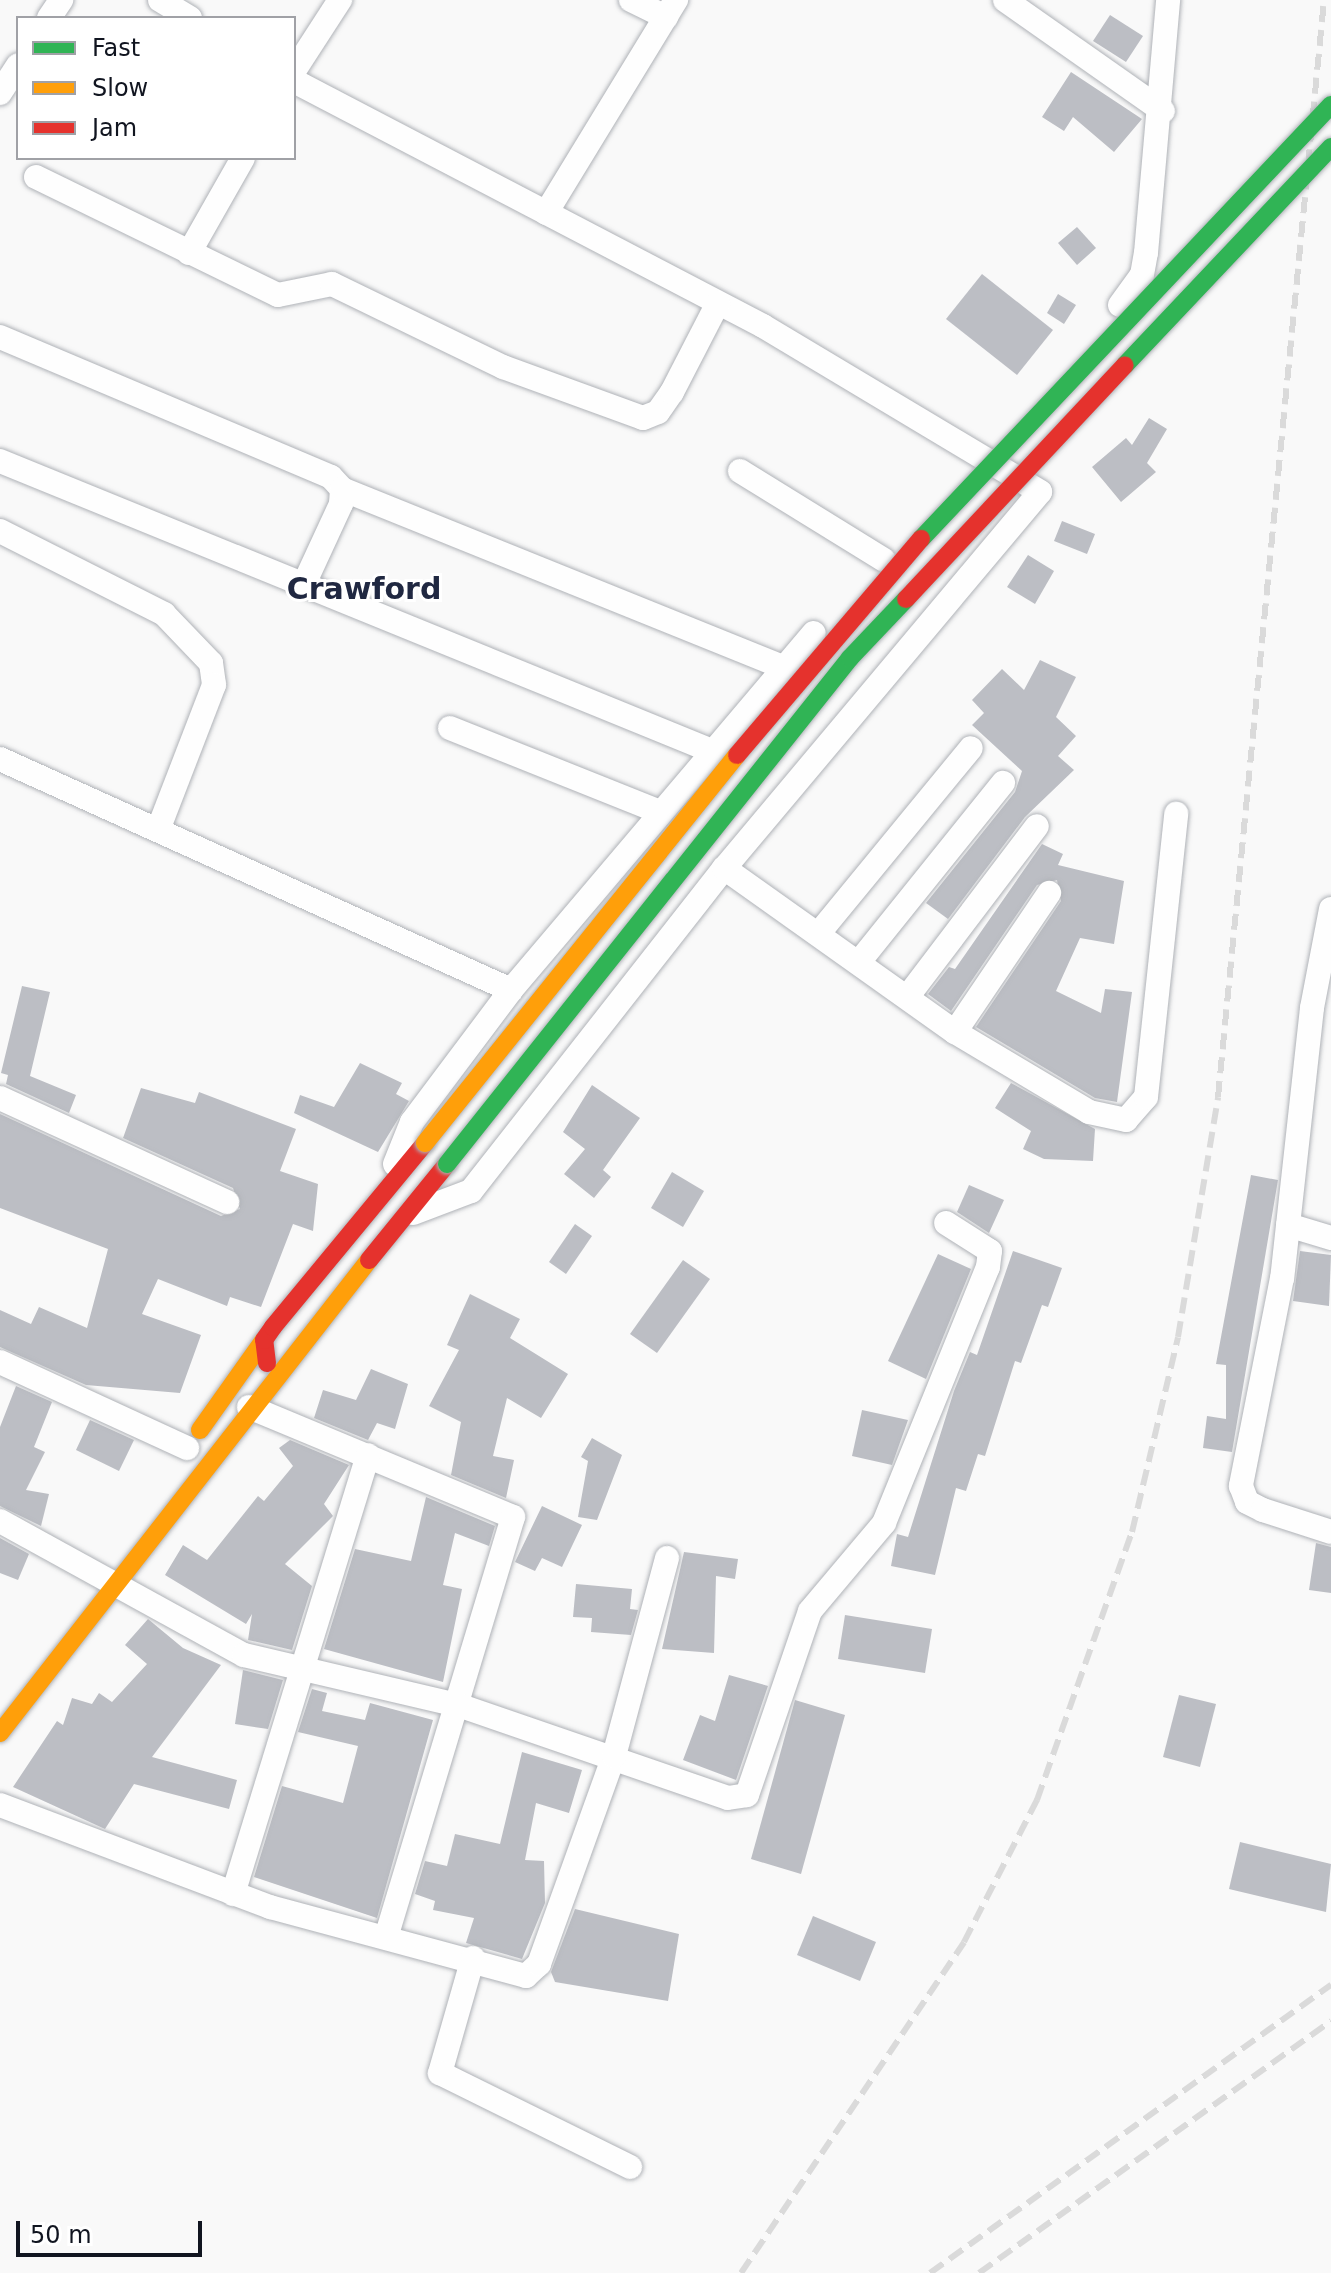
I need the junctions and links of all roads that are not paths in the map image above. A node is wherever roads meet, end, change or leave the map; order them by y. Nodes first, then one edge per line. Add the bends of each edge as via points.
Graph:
1 (160, 0) edge
2 (340, 0) edge
3 (631, 0) edge
4 (1005, 0) edge
5 (1168, 0) edge
6 (671, 9) edge
7 (187, 16) edge
8 (16, 68) edge
9 (296, 68) edge
10 (296, 82) edge
11 (0, 93) edge
12 (1331, 105) edge
13 (1163, 111) junction
14 (1331, 147) edge
15 (232, 162) edge
16 (36, 177) dead end
17 (546, 213) junction
18 (189, 253) junction
19 (718, 303) junction
20 (0, 337) edge
21 (982, 456) junction
22 (0, 461) edge
23 (740, 471) dead end
24 (342, 489) junction
25 (0, 531) edge
26 (884, 560) junction
27 (304, 584) junction
28 (782, 667) junction
29 (450, 728) dead end
30 (971, 748) dead end
31 (712, 751) junction
32 (0, 759) edge
33 (1003, 783) dead end
34 (660, 812) junction
35 (1176, 814) dead end
36 (1037, 826) dead end
37 (158, 830) junction
38 (724, 868) junction
39 (1049, 893) dead end
40 (1331, 909) edge
41 (819, 933) junction
42 (1327, 951) edge
43 (859, 962) junction
44 (511, 990) junction
45 (908, 996) junction
46 (955, 1032) junction
47 (0, 1098) edge
48 (392, 1183) junction
49 (227, 1202) dead end
50 (413, 1213) junction
51 (946, 1223) dead end
52 (1288, 1225) junction
53 (1331, 1238) edge
54 (264, 1340) junction
55 (0, 1362) edge
56 (284, 1368) junction
57 (249, 1407) junction
58 (183, 1454) joint
59 (368, 1455) junction
60 (0, 1521) edge
61 (1331, 1532) edge
62 (127, 1534) dead end
63 (667, 1558) dead end
64 (108, 1575) junction
65 (306, 1669) junction
66 (0, 1703) edge
67 (461, 1706) junction
68 (0, 1733) edge
69 (614, 1756) junction
70 (0, 1805) edge
71 (233, 1894) junction
72 (387, 1935) junction
73 (473, 1958) junction
74 (630, 2167) dead end

1 - 7 street
2 - 9 street
3 - 6 street
4 - 13 street
5 - 13 street
6 - 17 street
8 - 11 street
10 - 17 street
12 - 48 main road, bridge via 850,614
13 - 21 street via 1142,275
14 - 50 main road, bridge via 841,669
15 - 18 street
16 - 18 street
17 - 19 street
18 - 19 street via 278,295 332,284 503,367 643,418 658,412 672,392
19 - 21 street
20 - 24 street via 331,477
21 - 26 street
21 - 38 street via 1040,492
22 - 27 street
23 - 26 street
24 - 27 street
24 - 28 street
25 - 37 street via 164,614 211,663 214,685
26 - 28 street
27 - 31 street
28 - 31 street
29 - 34 street
30 - 41 street
31 - 34 street
32 - 37 street
33 - 43 street
34 - 44 street
35 - 46 street via 1140,1111 1126,1120 1089,1112
36 - 45 street
37 - 44 street
38 - 41 street
38 - 50 street via 471,1191
39 - 46 street
40 - 42 street
41 - 43 street
42 - 52 street
43 - 45 street
44 - 48 street via 412,1122
45 - 46 street
47 - 49 street
48 - 54 main road
50 - 56 main road
51 - 69 street via 990,1251 988,1267 884,1523 810,1611 747,1795 728,1798
52 - 53 street
52 - 61 street via 1241,1486 1247,1502
54 - 56 main road via 262,1358
54 - 58 main road
55 - 58 street
56 - 57 main road
57 - 59 street
57 - 64 main road
59 - 65 street
59 - 67 street via 513,1517
60 - 64 street
62 - 64 main road
63 - 69 street
64 - 65 street via 213,1643
64 - 66 main road
64 - 68 main road
65 - 67 street
65 - 71 street
67 - 69 street
67 - 72 street
69 - 73 street via 534,1972 515,1974
70 - 71 street
71 - 72 street
72 - 73 street
73 - 74 street via 440,2073

